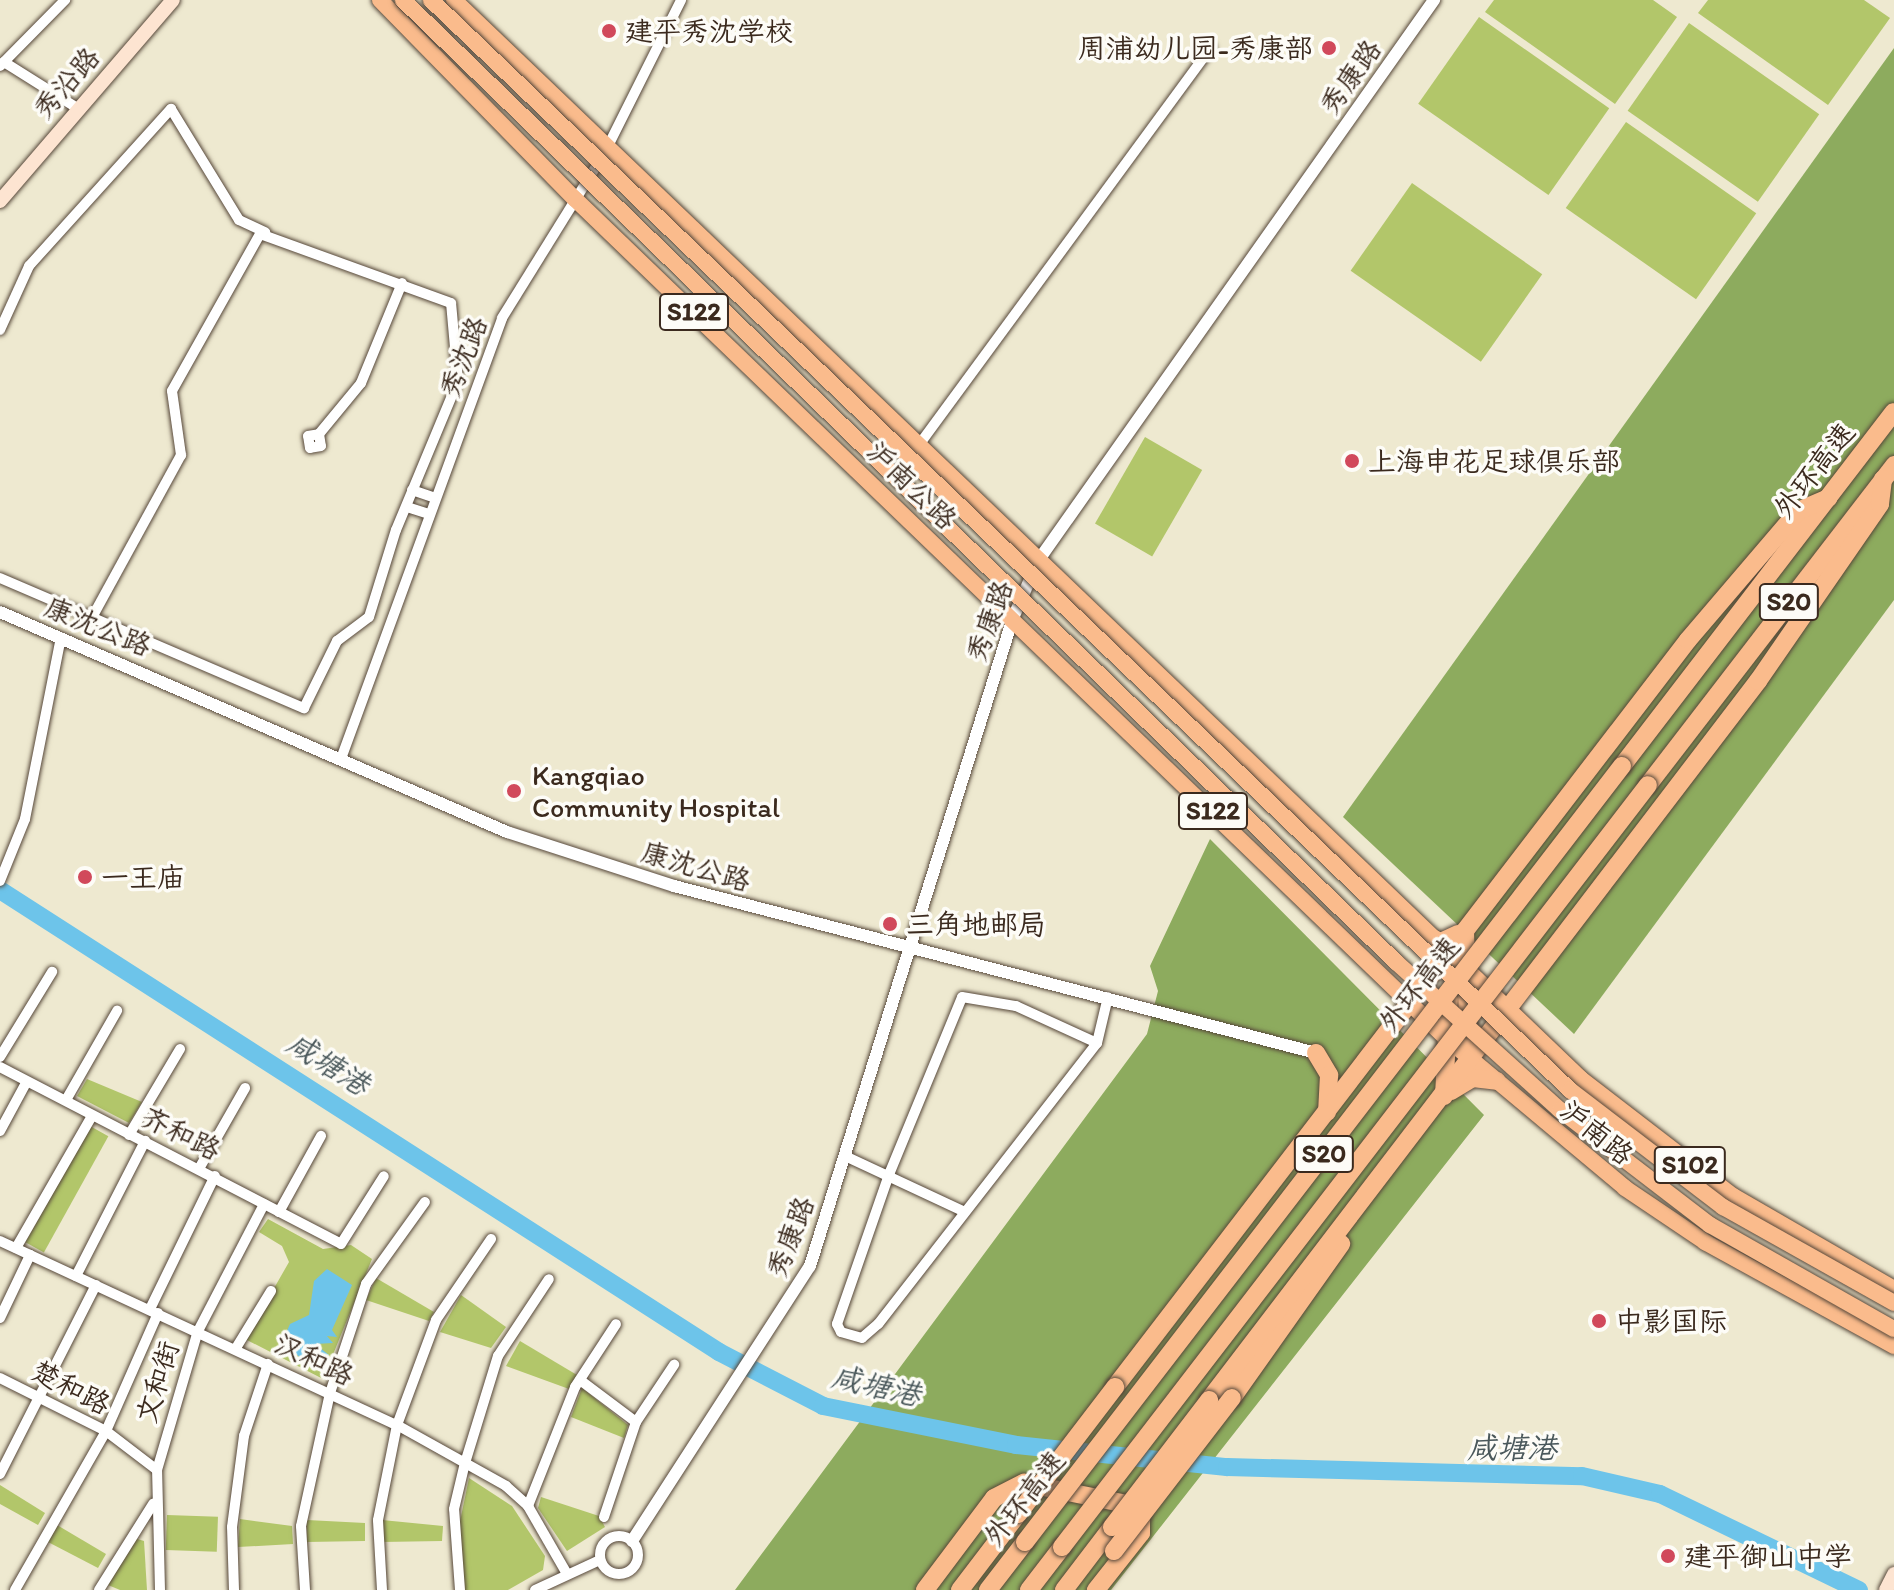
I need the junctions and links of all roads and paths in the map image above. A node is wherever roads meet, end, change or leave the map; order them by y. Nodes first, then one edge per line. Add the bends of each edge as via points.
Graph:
1 (65, 0) edge
2 (173, 0) edge
3 (380, 0) edge
4 (403, 0) edge
5 (431, 0) edge
6 (454, 0) edge
7 (681, 0) edge
8 (1434, 0) edge
9 (1211, 48) dead end
10 (2, 64) edge
11 (77, 108) junction
12 (605, 152) junction
13 (575, 199) junction
14 (0, 201) edge
15 (265, 232) junction
16 (402, 283) junction
17 (0, 330) edge
18 (1894, 412) edge
19 (319, 434) dead end
20 (916, 449) junction
21 (1888, 472) edge
22 (412, 490) junction
23 (435, 498) junction
24 (1828, 498) junction
25 (407, 507) junction
26 (429, 514) junction
27 (1038, 561) junction
28 (0, 578) edge
29 (0, 612) edge
30 (93, 616) junction
31 (1013, 618) junction
32 (61, 638) junction
33 (342, 756) junction
34 (0, 881) edge
35 (1466, 927) junction
36 (1425, 935) junction
37 (910, 950) junction
38 (1444, 953) junction
39 (1462, 970) junction
40 (52, 972) dead end
41 (1108, 997) junction
42 (1411, 1005) junction
43 (1507, 1010) junction
44 (117, 1011) dead end
45 (1447, 1039) junction
46 (1097, 1043) junction
47 (180, 1049) dead end
48 (1316, 1053) joint
49 (0, 1057) edge
50 (1469, 1059) junction
51 (0, 1067) edge
52 (1497, 1081) junction
53 (26, 1083) junction
54 (245, 1088) dead end
55 (1443, 1099) junction
56 (66, 1100) junction
57 (1326, 1114) junction
58 (92, 1116) junction
59 (0, 1131) edge
60 (129, 1135) junction
61 (321, 1136) dead end
62 (145, 1141) junction
63 (845, 1156) junction
64 (200, 1167) junction
65 (215, 1176) junction
66 (384, 1176) dead end
67 (889, 1176) junction
68 (425, 1202) dead end
69 (264, 1204) junction
70 (963, 1211) junction
71 (279, 1212) junction
72 (1350, 1219) junction
73 (491, 1239) dead end
74 (0, 1241) edge
75 (16, 1248) junction
76 (30, 1255) junction
77 (76, 1276) junction
78 (549, 1279) dead end
79 (96, 1285) junction
80 (1894, 1289) edge
81 (271, 1291) dead end
82 (1894, 1303) edge
83 (154, 1311) junction
84 (0, 1318) edge
85 (616, 1324) dead end
86 (1894, 1329) edge
87 (198, 1331) junction
88 (1894, 1346) edge
89 (236, 1348) junction
90 (268, 1364) junction
91 (674, 1365) dead end
92 (0, 1378) edge
93 (580, 1380) junction
94 (330, 1393) junction
95 (44, 1400) junction
96 (636, 1422) junction
97 (397, 1425) junction
98 (106, 1431) junction
99 (465, 1463) junction
100 (157, 1470) junction
101 (0, 1474) edge
102 (153, 1504) junction
103 (528, 1506) junction
104 (604, 1517) dead end
105 (632, 1541) junction
106 (600, 1560) junction
107 (983, 1560) junction
108 (566, 1572) junction
109 (1894, 1574) edge
110 (15, 1590) edge
111 (99, 1590) edge
112 (160, 1590) edge
113 (234, 1590) edge
114 (305, 1590) edge
115 (382, 1590) edge
116 (460, 1590) edge
117 (535, 1590) edge
118 (925, 1590) edge
119 (947, 1590) edge
120 (960, 1590) edge
121 (988, 1590) edge
122 (1029, 1590) edge
123 (1064, 1590) edge
124 (1085, 1590) edge
125 (1096, 1590) edge
126 (1886, 1590) edge

1 - 10 street
2 - 11 main road, 秀沿路
3 - 13 main road, 沪南公路 / S122
4 - 86 main road, bridge via 1396,962 1560,1110 1710,1225
5 - 82 main road, bridge via 1570,1090 1723,1207
6 - 12 main road, 沪南公路 / S122
7 - 12 street, 秀沈路
8 - 27 street, 秀康路
9 - 20 street
10 - 11 street
11 - 14 main road, 秀沿路
12 - 13 street, 秀沈路
12 - 20 main road, 沪南公路 / S122
13 - 23 street, 秀沈路 via 502,318
13 - 31 main road, 沪南公路 / S122
15 - 16 street
15 - 17 street via 239,220 171,109 29,266
15 - 30 street via 172,391 181,455
16 - 19 street via 361,383
16 - 22 street via 451,303 460,368
18 - 24 highway, 外环高速 / S20
20 - 27 main road, 沪南公路 / S122
21 - 43 highway via 1880,504 1790,637
21 - 122 highway, S20, bridge
22 - 23 street
22 - 25 street
23 - 26 street, 秀沈路
24 - 35 highway via 1798,511 1733,586
24 - 121 highway, 外环高速 / S20, bridge
25 - 26 street
25 - 30 street via 369,617 337,641 304,708
26 - 33 street, 秀沈路
27 - 31 street, 秀康路
27 - 36 main road, 沪南公路 / S122
28 - 30 street
29 - 32 street, 康沈公路
31 - 37 street, 秀康路
31 - 42 main road, 沪南公路 / S122
32 - 33 street, 康沈公路
32 - 34 street via 11,861
33 - 37 street, 康沈公路 via 507,832
35 - 36 highway via 1448,941
35 - 38 highway
35 - 39 highway
36 - 38 main road, 沪南公路 / S122
37 - 41 street, 康沈公路
37 - 63 street, 秀康路
38 - 39 main road, 沪南路 / S102
38 - 42 highway
38 - 45 highway
39 - 43 main road, 沪南路 / S102
39 - 50 highway
40 - 49 street
41 - 46 street
41 - 48 street, 康沈公路
42 - 45 main road, 沪南路 / S102
42 - 57 highway
43 - 50 highway
43 - 80 main road, 沪南路 / S102 via 1660,1144
44 - 56 street
45 - 50 main road, 沪南路 / S102
45 - 55 highway
46 - 67 street via 1016,1006 962,997
46 - 70 street
47 - 60 street
48 - 57 highway via 1329,1075
50 - 52 main road, 沪南路 / S102
50 - 55 highway
51 - 53 street, 齐和路
52 - 55 highway via 1473,1078
52 - 88 main road, 沪南路 / S102 via 1682,1227
53 - 56 street, 齐和路
53 - 59 street
54 - 64 street
55 - 72 highway
56 - 58 street, 齐和路
57 - 107 highway, bridge
58 - 60 street, 齐和路
58 - 75 street
60 - 62 street, 齐和路
61 - 71 street
62 - 64 street, 齐和路
62 - 77 street
63 - 67 street
63 - 105 street, 秀康路 via 810,1266
64 - 65 street, 齐和路
65 - 69 street, 齐和路
65 - 83 street
66 - 71 street, 齐和路 via 341,1244
67 - 70 street
67 - 70 street via 837,1324 850,1339 878,1324
68 - 94 street via 366,1284
69 - 71 street, 齐和路
69 - 87 street, 文和街
72 - 123 highway, bridge
72 - 124 highway, bridge via 1322,1278
73 - 97 street via 436,1320
74 - 75 street, 汉和路
75 - 76 street, 汉和路
76 - 77 street, 汉和路
76 - 84 street
77 - 79 street, 汉和路
78 - 99 street via 498,1356
79 - 83 street, 汉和路
79 - 95 street
81 - 89 street
83 - 87 street, 汉和路
83 - 98 street
85 - 93 street
87 - 89 street, 汉和路
87 - 100 street, 文和街
89 - 90 street, 汉和路
90 - 94 street, 汉和路
90 - 113 street via 244,1436 232,1527
91 - 96 street
92 - 95 street, 楚和路
93 - 96 street
93 - 103 street
94 - 97 street, 汉和路
94 - 114 street via 301,1526
95 - 98 street, 楚和路
95 - 101 street
96 - 104 street
97 - 99 street, 汉和路
97 - 115 street via 378,1520
98 - 100 street, 楚和路
98 - 110 street
99 - 103 street, 汉和路
99 - 116 street via 454,1509
100 - 102 street, 文和街
102 - 111 street
102 - 112 street, 文和街
103 - 108 street, 汉和路
105 - 106 street via 610,1538
105 - 106 street via 637,1559 627,1572 611,1572
106 - 108 street
107 - 119 highway
107 - 120 highway
108 - 117 street
109 - 126 main road
118 - 125 highway via 994,1498 1024,1483 1141,1507 1141,1533

